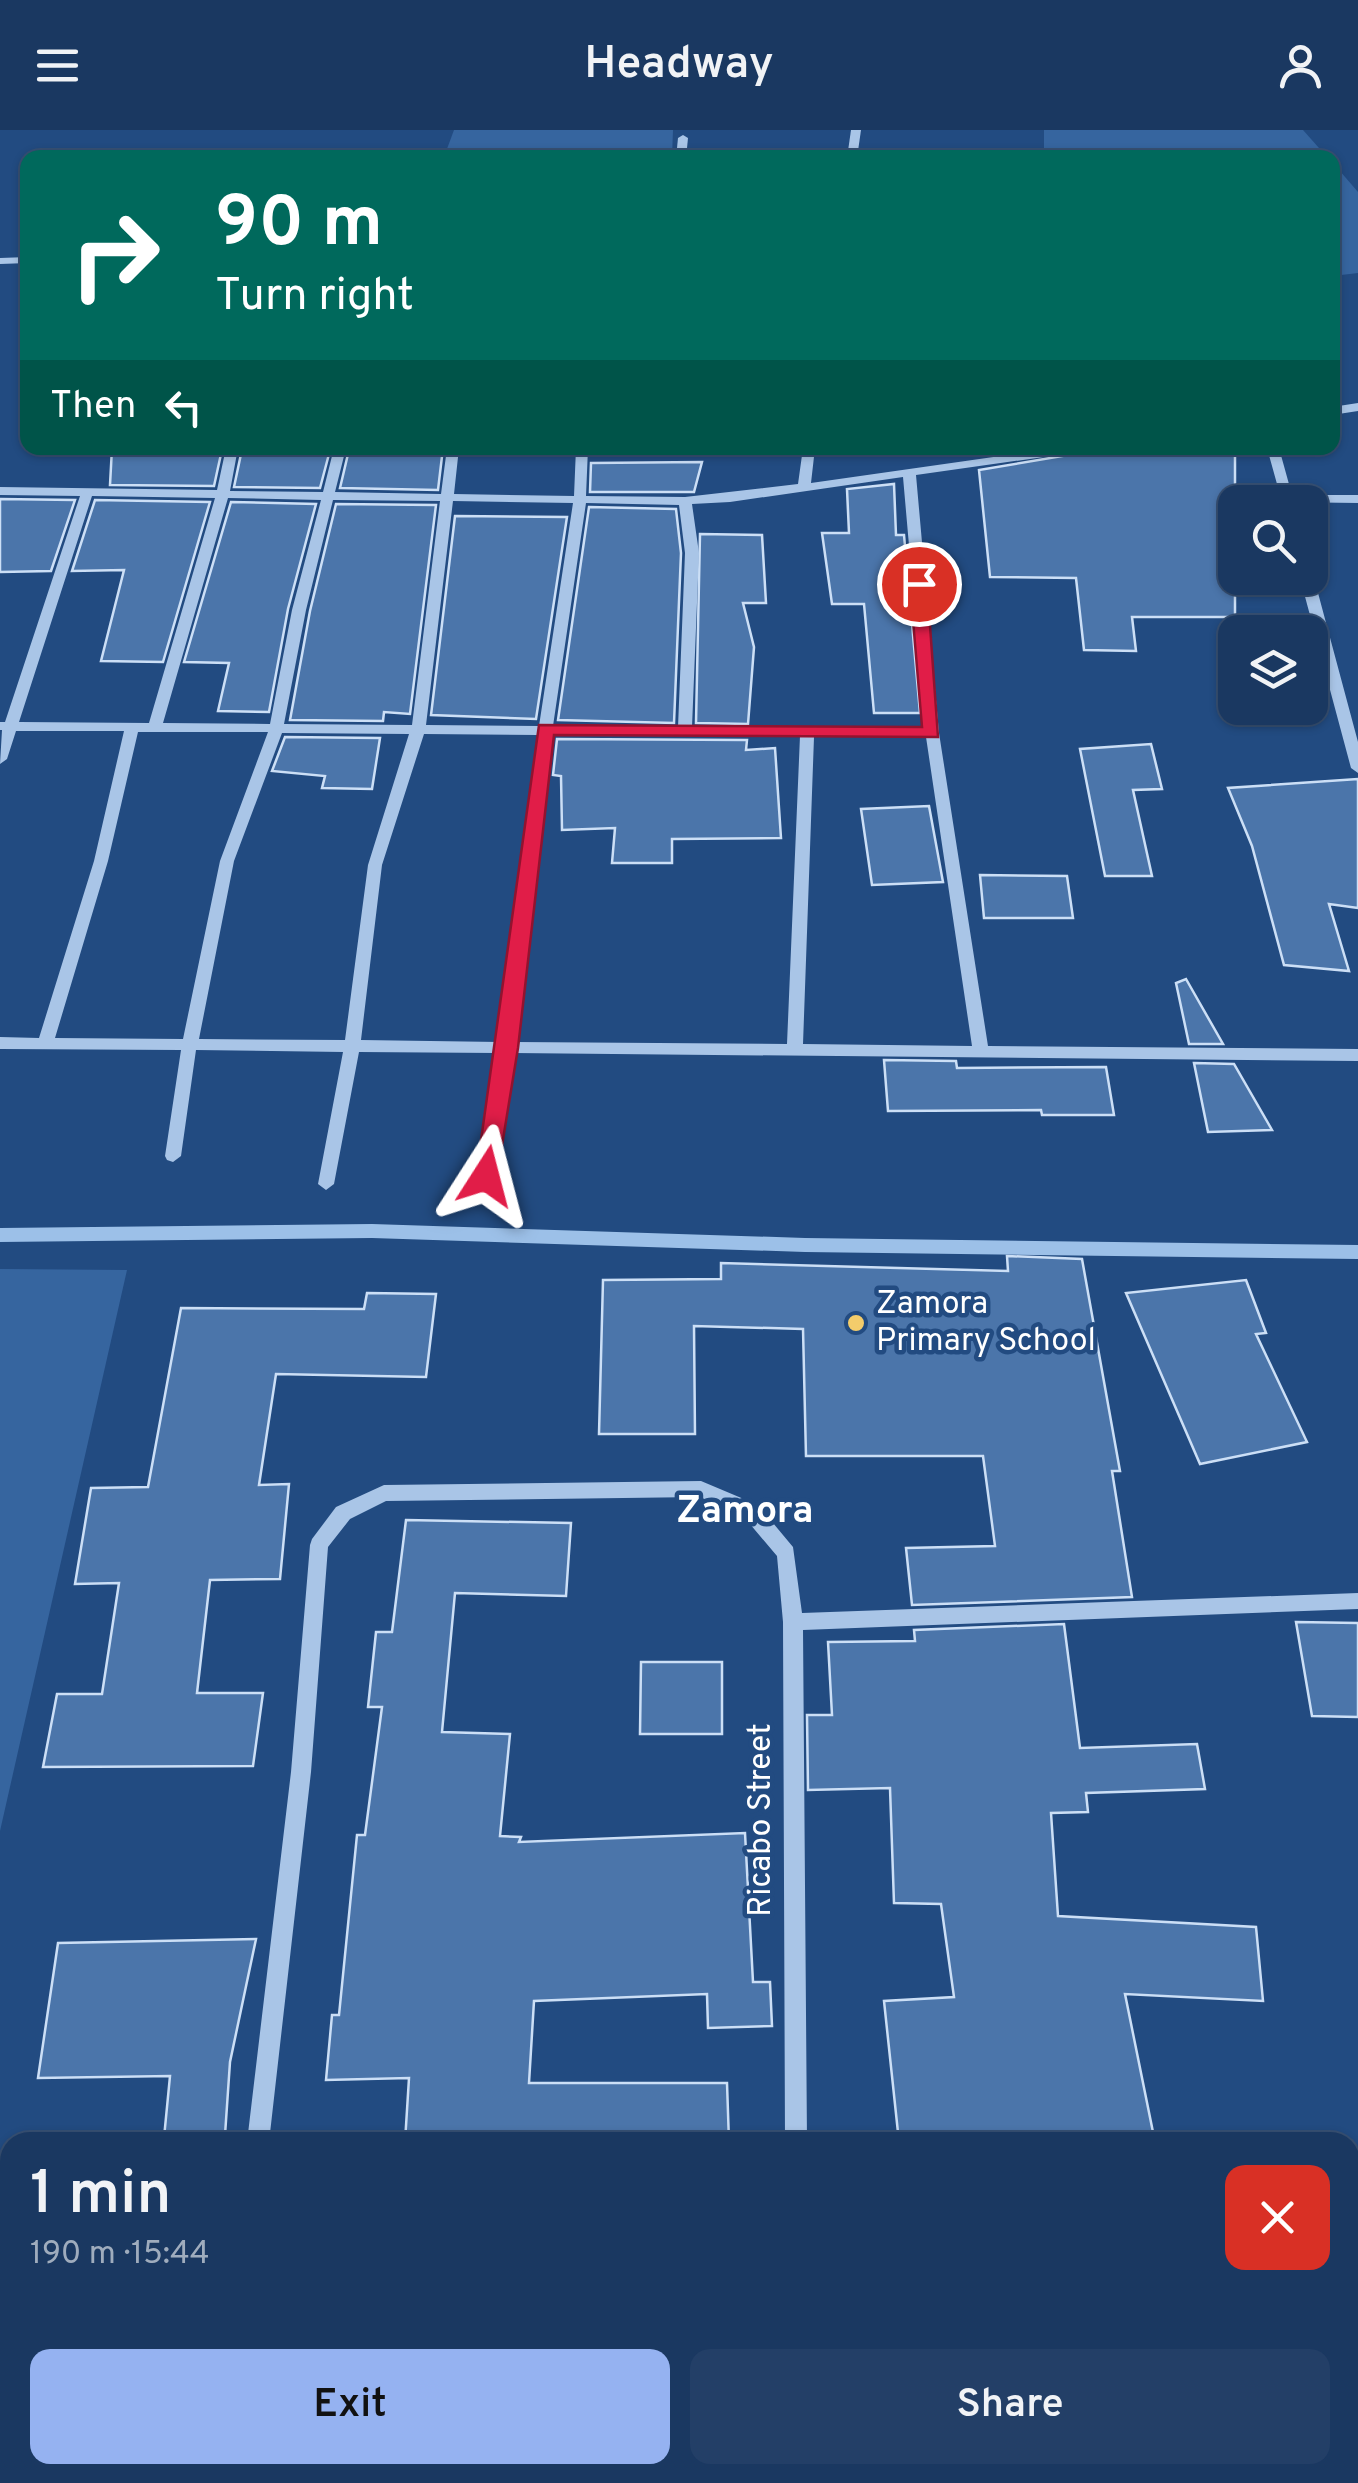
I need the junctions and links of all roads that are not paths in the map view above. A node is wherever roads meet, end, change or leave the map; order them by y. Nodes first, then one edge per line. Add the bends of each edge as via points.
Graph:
1 (683, 138) dead end
2 (682, 150) edge
3 (231, 455) edge
4 (339, 455) edge
5 (452, 455) edge
6 (582, 455) edge
7 (809, 455) edge
8 (1029, 455) edge
9 (1274, 455) edge
10 (909, 472) junction
11 (1282, 485) edge
12 (804, 488) junction
13 (0, 491) edge
14 (88, 493) junction
15 (223, 494) junction
16 (447, 496) junction
17 (330, 497) junction
18 (582, 497) junction
19 (1358, 499) edge
20 (1328, 500) edge
21 (686, 501) junction
22 (1312, 595) edge
23 (7, 726) edge
24 (132, 727) junction
25 (155, 727) junction
26 (276, 729) junction
27 (418, 729) junction
28 (545, 729) junction
29 (685, 731) junction
30 (807, 732) junction
31 (932, 733) junction
32 (1354, 736) edge
33 (0, 759) edge
34 (1358, 768) edge
35 (0, 1043) edge
36 (45, 1044) junction
37 (352, 1046) junction
38 (189, 1047) junction
39 (508, 1048) junction
40 (795, 1050) junction
41 (981, 1052) junction
42 (1358, 1055) edge
43 (173, 1156) dead end
44 (486, 1176) dead end
45 (326, 1184) dead end
46 (1358, 1602) edge
47 (793, 1622) junction
48 (259, 2132) edge
49 (796, 2132) edge

1 - 2 street
3 - 15 street
4 - 17 street
5 - 16 street
6 - 18 street
7 - 12 street
8 - 10 street
9 - 11 street
10 - 12 street
10 - 31 street
12 - 21 street
13 - 14 street
14 - 15 street
14 - 23 street
15 - 17 street
15 - 25 street
16 - 17 street
16 - 18 street
16 - 27 street
17 - 26 street via 298,610
18 - 21 street
18 - 28 street
19 - 20 street
21 - 29 street via 692,552
22 - 32 street
23 - 24 street
23 - 33 street
24 - 25 street
24 - 36 street via 101,861
25 - 26 street
26 - 27 street
26 - 38 street via 227,861
27 - 28 street
27 - 37 street via 375,866
28 - 29 street
28 - 39 street
29 - 30 street
30 - 31 street
30 - 40 street
31 - 41 street
32 - 34 street
35 - 36 street
36 - 38 street
37 - 38 street
37 - 39 street
37 - 45 street
38 - 43 street
39 - 40 street
39 - 44 street
40 - 41 street
41 - 42 street
46 - 47 street
47 - 48 street, Ricabo Street via 786,1552 750,1512 701,1489 384,1493 343,1512 318,1545 301,1772
47 - 49 street, Ricabo Street

